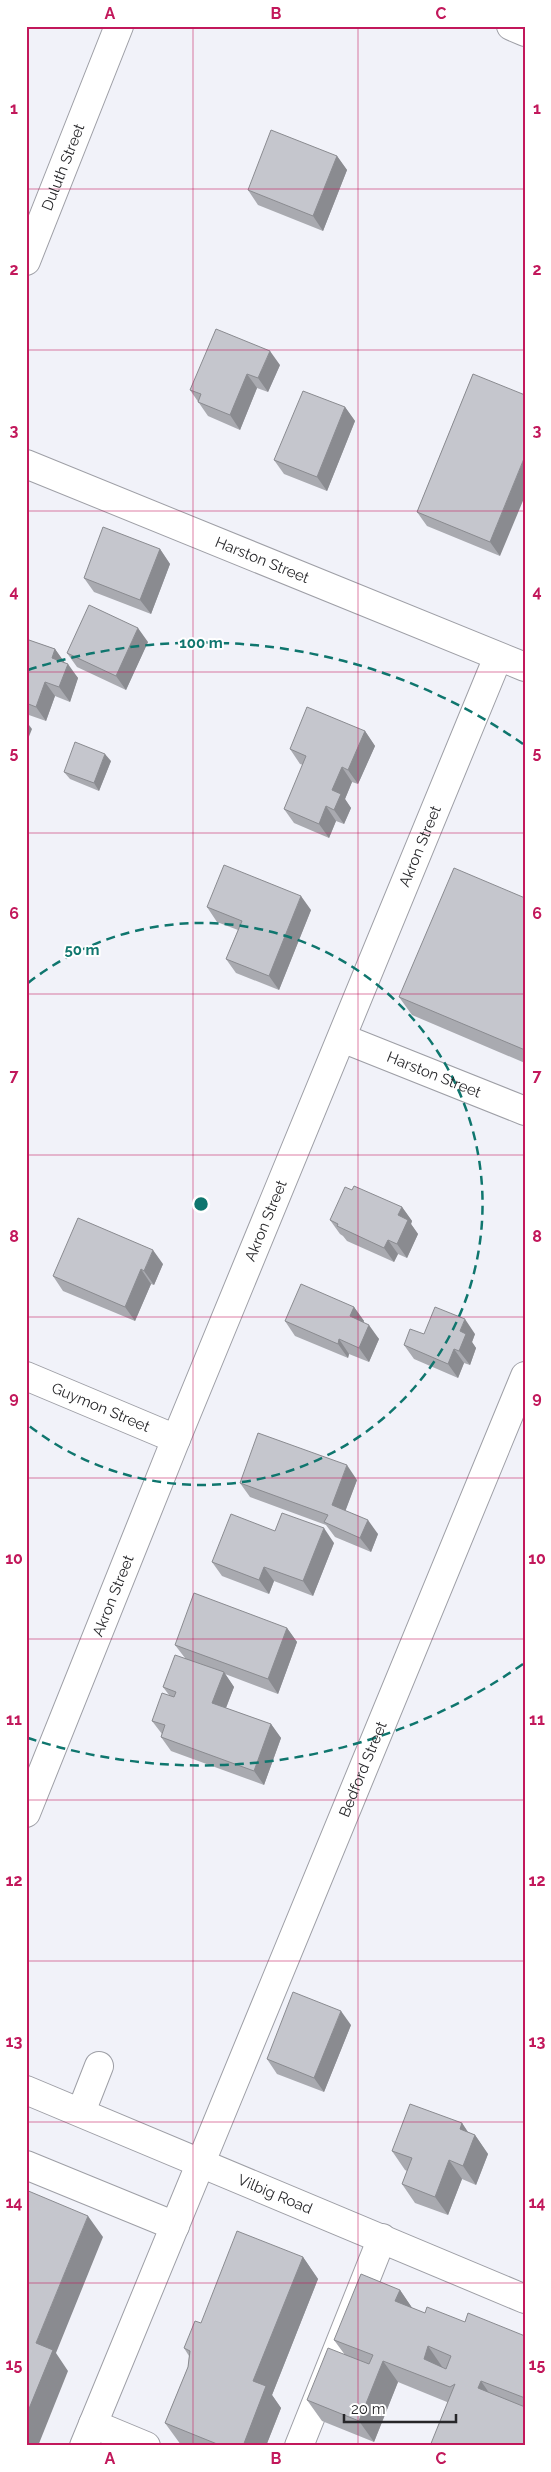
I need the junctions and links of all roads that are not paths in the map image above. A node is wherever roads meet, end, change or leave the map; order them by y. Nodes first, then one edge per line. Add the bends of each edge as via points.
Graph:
1 (120, 26) edge
2 (511, 26) edge
3 (525, 32) edge
4 (26, 261) edge
5 (26, 464) edge
6 (498, 657) junction
7 (525, 667) edge
8 (342, 1038) junction
9 (525, 1111) edge
10 (26, 1376) edge
11 (525, 1376) edge
12 (176, 1439) junction
13 (26, 1814) edge
14 (99, 2066) dead end
15 (26, 2090) edge
16 (81, 2112) junction
17 (202, 2162) junction
18 (26, 2165) edge
19 (175, 2226) junction
20 (382, 2238) junction
21 (523, 2294) edge
22 (88, 2435) edge
23 (146, 2446) edge
24 (299, 2446) edge

1 - 4 street, Duluth Street
2 - 3 street
5 - 6 street, Harston Street
6 - 7 street
6 - 8 street, Akron Street
8 - 9 street, Harston Street
8 - 12 street, Akron Street
10 - 12 street, Guymon Street
11 - 17 street, Bedford Street
12 - 13 street, Akron Street
14 - 16 street
15 - 16 street, Vilbig Road
16 - 17 street, Vilbig Road
17 - 19 street, Bedford Street
17 - 20 street, Vilbig Road
18 - 19 street
19 - 22 street, Bedford Street
20 - 21 street, Vilbig Road
20 - 24 street
22 - 23 street

